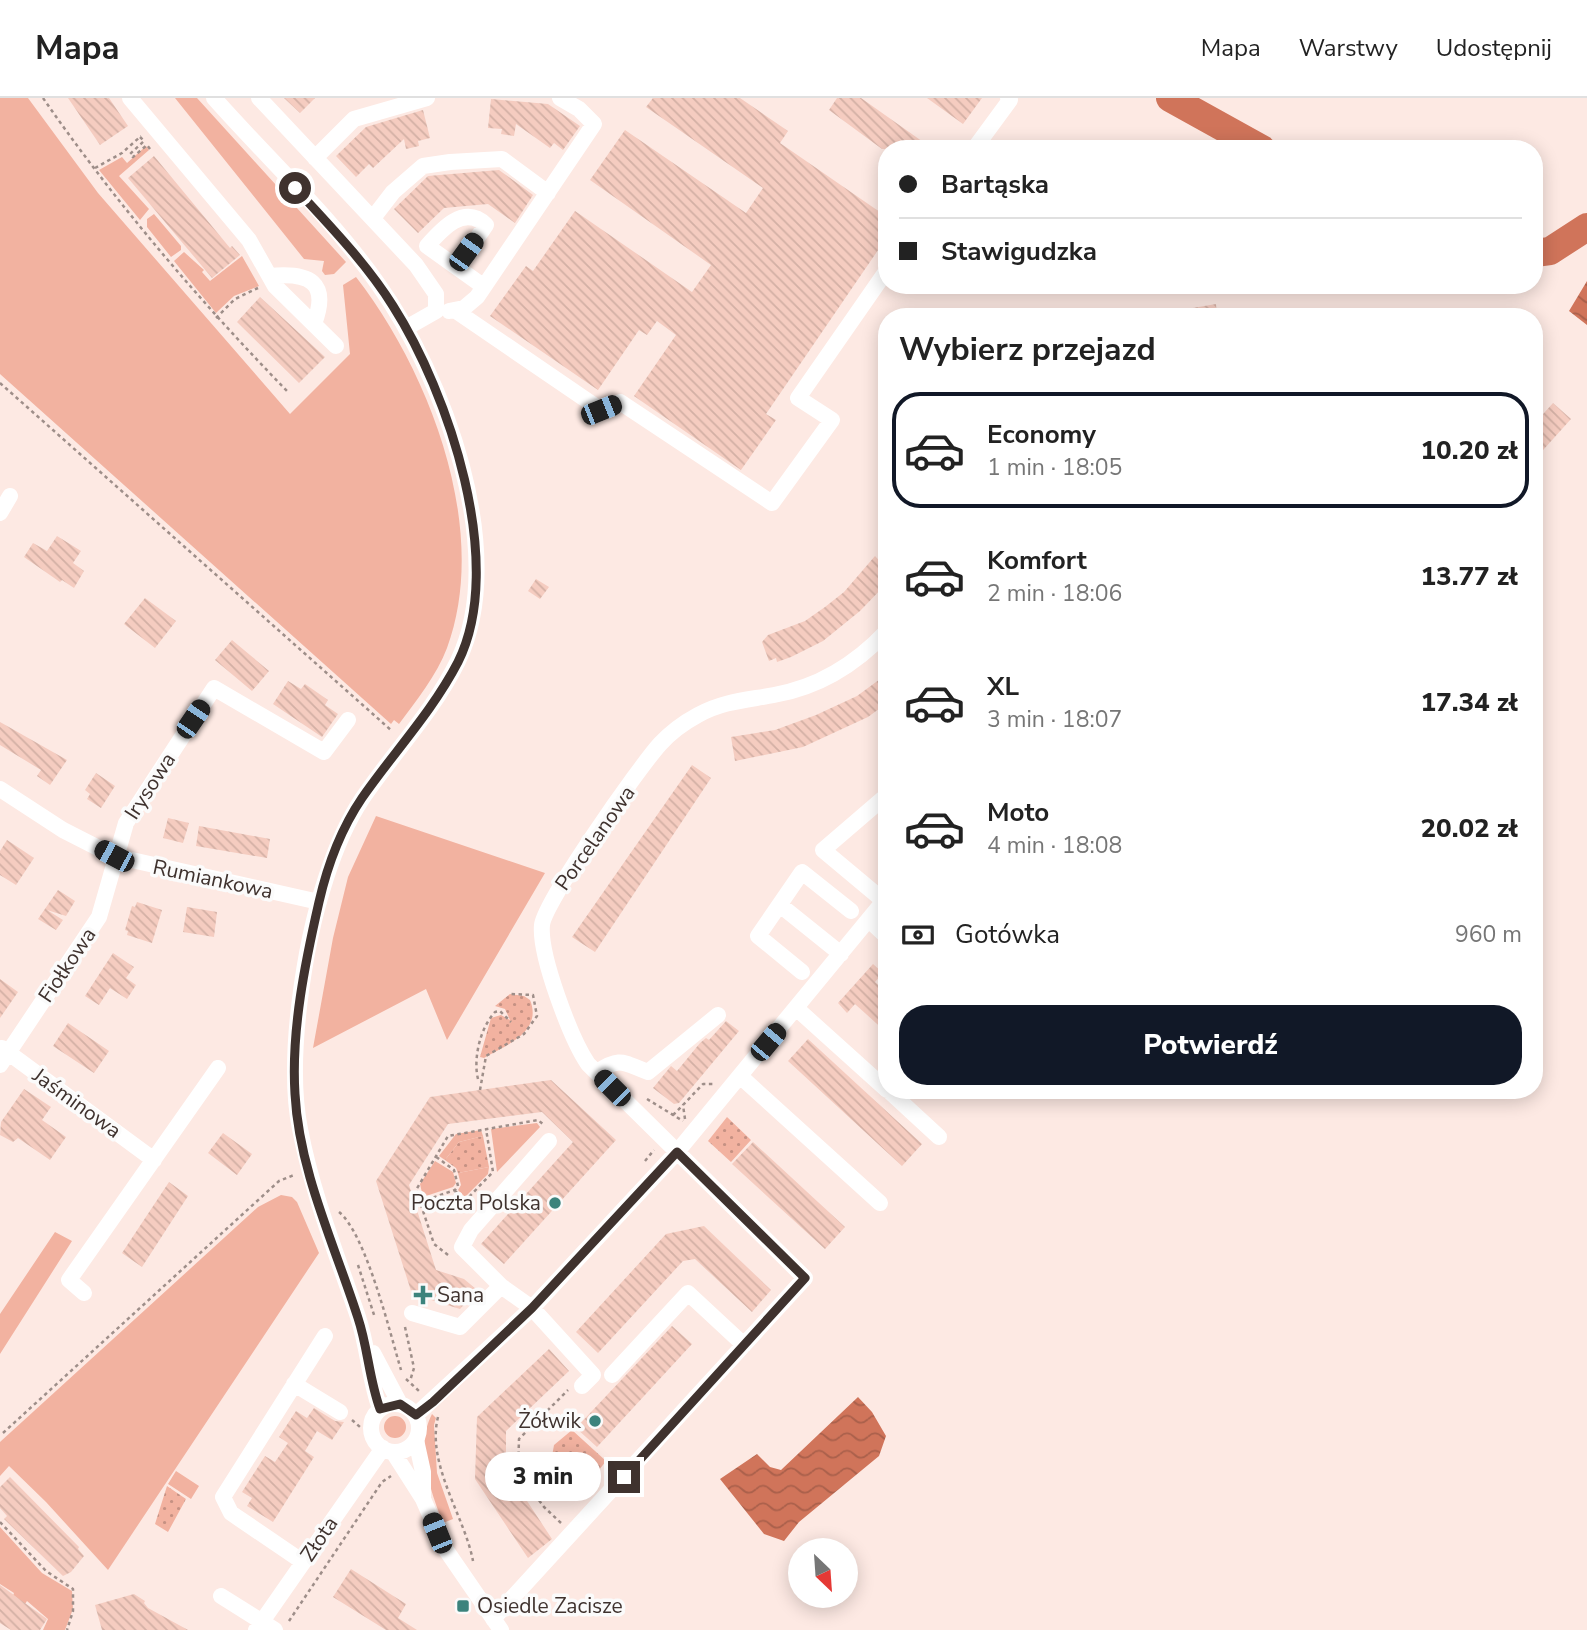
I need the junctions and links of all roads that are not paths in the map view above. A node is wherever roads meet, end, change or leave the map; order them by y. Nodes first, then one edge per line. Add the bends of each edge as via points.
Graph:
1 (130, 98) edge
2 (215, 98) edge
3 (260, 98) edge
4 (426, 98) edge
5 (560, 98) edge
6 (1008, 98) edge
7 (981, 140) edge
8 (316, 158) junction
9 (548, 193) junction
10 (373, 218) junction
11 (457, 267) dead end
12 (267, 281) junction
13 (878, 283) edge
14 (483, 286) junction
15 (436, 311) junction
16 (456, 311) junction
17 (314, 324) junction
18 (406, 328) junction
19 (337, 346) dead end
20 (10, 496) dead end
21 (0, 513) edge
22 (878, 639) edge
23 (348, 720) dead end
24 (0, 789) edge
25 (878, 803) edge
26 (114, 856) junction
27 (878, 893) edge
28 (319, 902) junction
29 (780, 905) junction
30 (878, 909) edge
31 (852, 911) dead end
32 (869, 920) junction
33 (878, 928) edge
34 (841, 954) junction
35 (802, 972) dead end
36 (796, 1008) junction
37 (718, 1015) dead end
38 (3, 1055) edge
39 (218, 1068) dead end
40 (597, 1072) junction
41 (740, 1076) junction
42 (878, 1082) edge
43 (897, 1099) edge
44 (939, 1137) dead end
45 (549, 1142) dead end
46 (677, 1152) junction
47 (155, 1160) junction
48 (880, 1203) dead end
49 (501, 1286) junction
50 (84, 1293) dead end
51 (532, 1308) junction
52 (409, 1315) road end
53 (362, 1332) junction
54 (325, 1336) dead end
55 (744, 1345) junction
56 (612, 1375) dead end
57 (294, 1384) junction
58 (577, 1386) road end
59 (400, 1404) junction
60 (380, 1409) junction
61 (340, 1412) dead end
62 (416, 1415) junction
63 (416, 1440) junction
64 (388, 1450) junction
65 (423, 1499) junction
66 (303, 1562) junction
67 (221, 1596) dead end
68 (497, 1624) edge
69 (267, 1628) edge

1 - 12 street via 249,240
2 - 18 street via 362,263
3 - 8 street
4 - 8 street via 354,119
5 - 9 street via 579,108 594,124
6 - 7 street
8 - 10 street
9 - 10 street via 502,159 450,162 423,166 393,192
9 - 14 street
10 - 15 street via 436,294
11 - 14 street
12 - 17 street
12 - 17 street via 307,278 315,283 320,296
13 - 16 street via 798,398 832,420 772,503 620,402 601,410
14 - 16 street via 469,305
15 - 16 street
15 - 18 street
17 - 19 street
18 - 28 street via 433,384 461,467 476,563 470,620 460,658 345,827
20 - 21 street
22 - 40 street, Porcelanowa via 853,663 820,681 798,690 720,705 684,723 660,744 562,884 542,921 543,950 576,1044
23 - 26 street, Irysowa via 324,752 214,688 126,823
24 - 26 street, Rumiankowa
25 - 27 street via 823,850
26 - 28 street, Rumiankowa
26 - 38 street, Fiołkowa via 99,917
28 - 53 street via 296,1043 295,1094 310,1169
29 - 31 street via 802,873
29 - 34 street
29 - 35 street via 758,936
30 - 32 street
32 - 33 street
32 - 34 street
34 - 36 street
36 - 41 street
36 - 42 street
37 - 40 street via 648,1072 617,1061
38 - 47 street, Jaśminowa
39 - 47 street
40 - 46 street, Porcelanowa
41 - 46 street
41 - 48 street
43 - 44 street
45 - 49 street via 459,1243
46 - 51 street
46 - 55 street, Porcelanowa via 805,1278
47 - 50 street via 69,1280
49 - 51 street
49 - 52 street via 460,1327
51 - 58 street via 593,1375
51 - 62 street
53 - 59 street
53 - 60 street
54 - 57 street
55 - 56 street via 688,1293
55 - 68 street via 572,1534
57 - 61 street
57 - 66 street via 223,1497 231,1513
59 - 60 street
59 - 62 street
60 - 64 street via 371,1432
62 - 63 street via 420,1425
63 - 64 street via 406,1449
63 - 65 street
64 - 65 street
64 - 66 street, Złota
65 - 68 street via 444,1547
66 - 69 street, Złota
67 - 69 street

